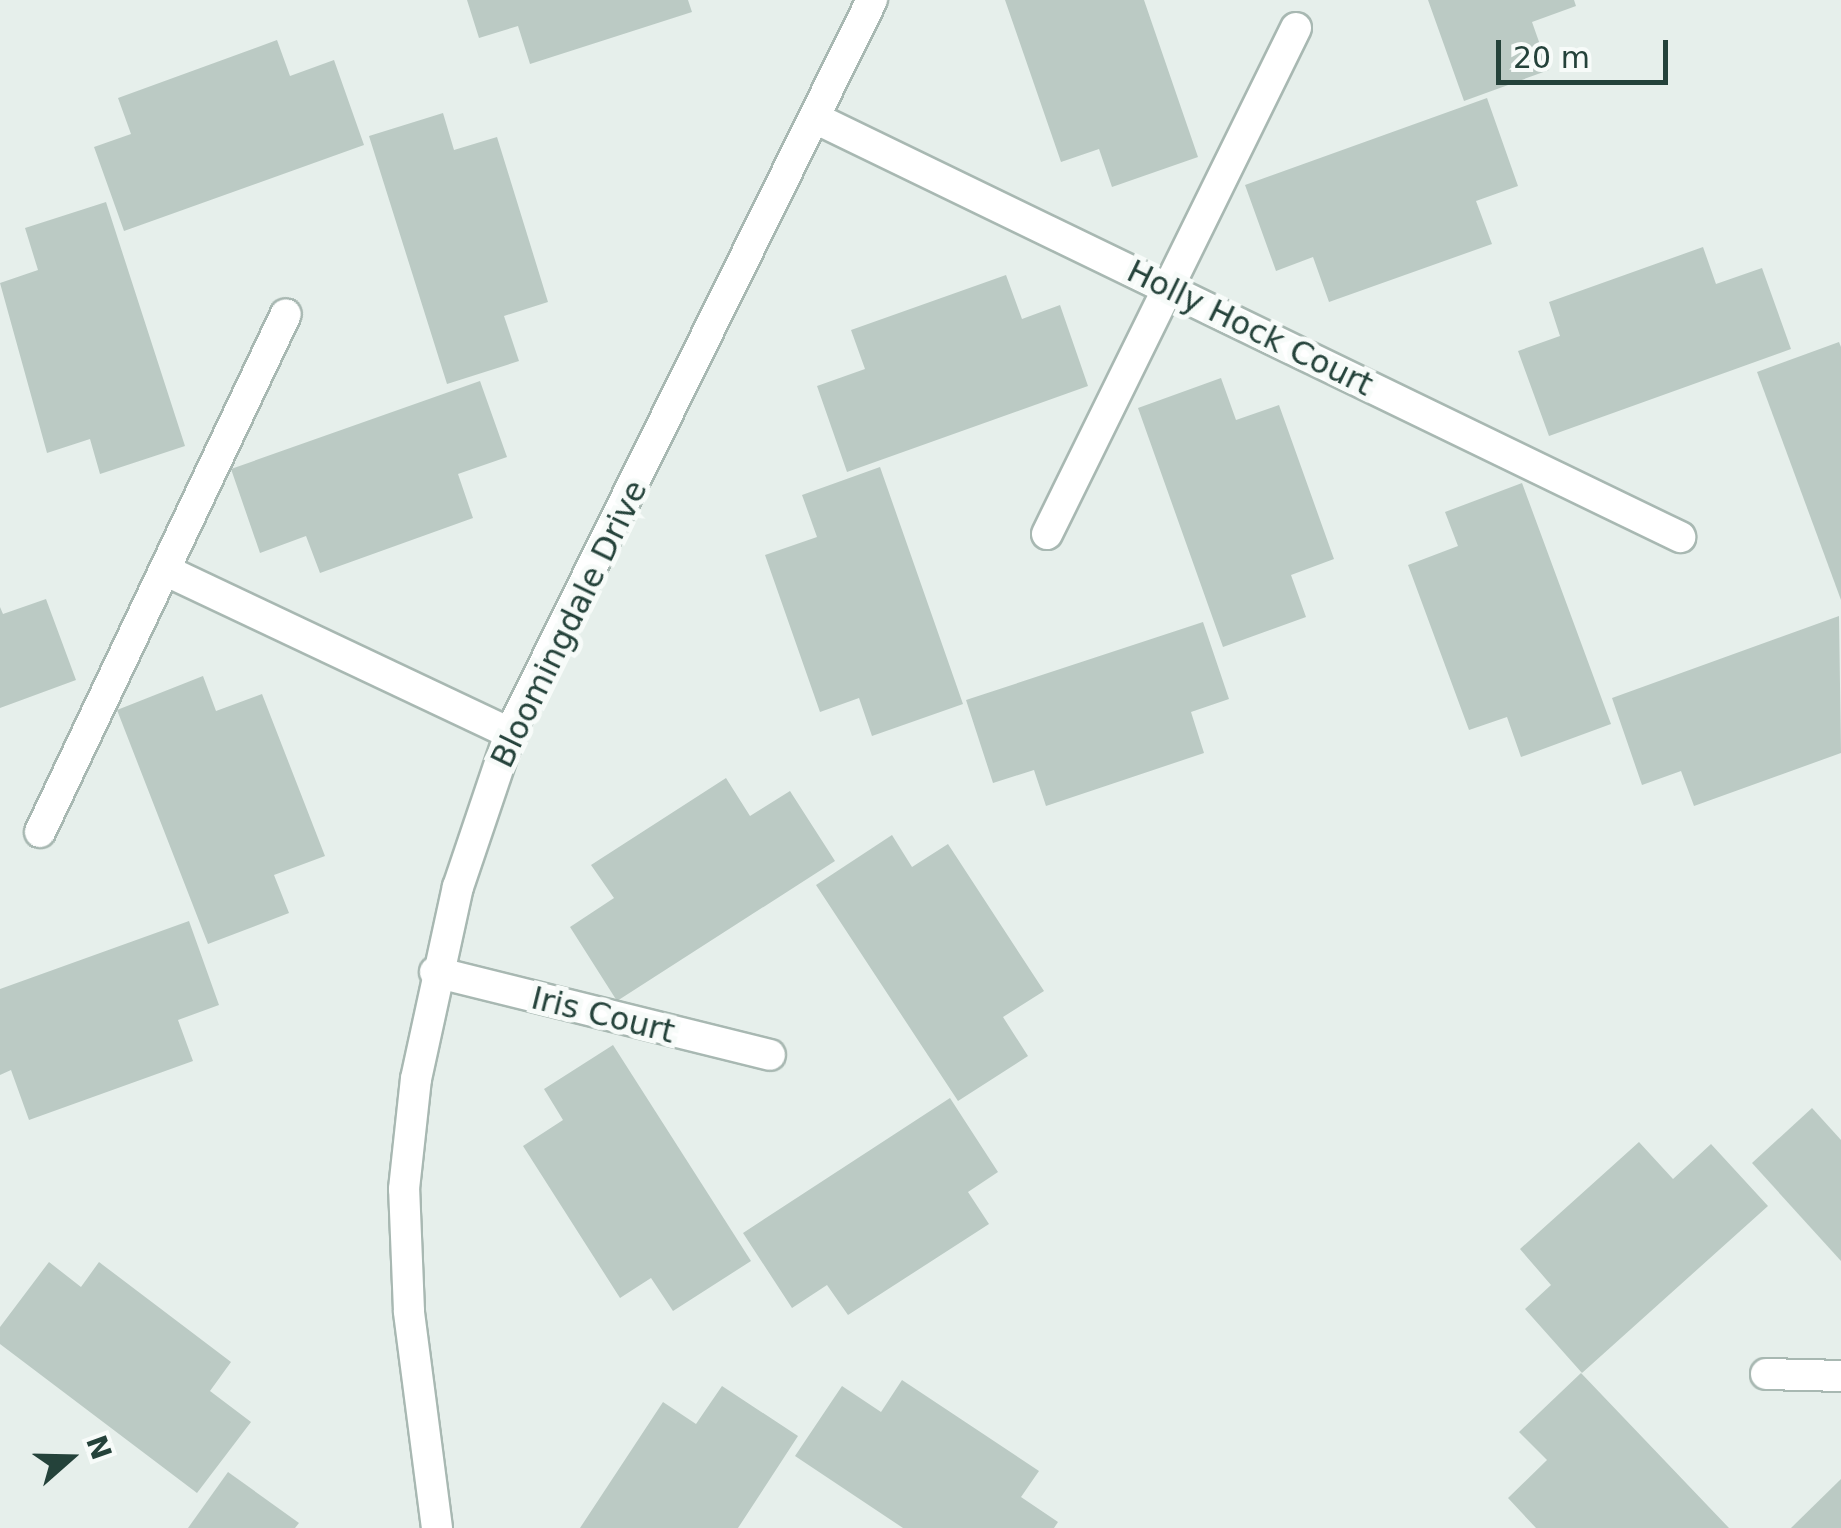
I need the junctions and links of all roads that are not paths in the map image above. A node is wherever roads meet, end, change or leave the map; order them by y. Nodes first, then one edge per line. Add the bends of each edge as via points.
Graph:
1 (872, 0) edge
2 (1296, 28) dead end
3 (819, 120) junction
4 (1170, 288) junction
5 (286, 314) dead end
6 (1047, 534) dead end
7 (1680, 537) dead end
8 (168, 572) junction
9 (510, 733) junction
10 (40, 832) dead end
11 (435, 972) junction
12 (770, 1055) dead end
13 (1766, 1374) dead end
14 (1841, 1376) edge
15 (436, 1528) edge

1 - 3 street, Bloomingdale Drive
2 - 4 street
3 - 4 street, Holly Hock Court
3 - 9 street, Bloomingdale Drive
4 - 6 street
4 - 7 street, Holly Hock Court
5 - 8 street
8 - 9 street
8 - 10 street
9 - 11 street, Bloomingdale Drive
11 - 12 street, Iris Court
11 - 15 street, Bloomingdale Drive via 404,1189 409,1311
13 - 14 street

